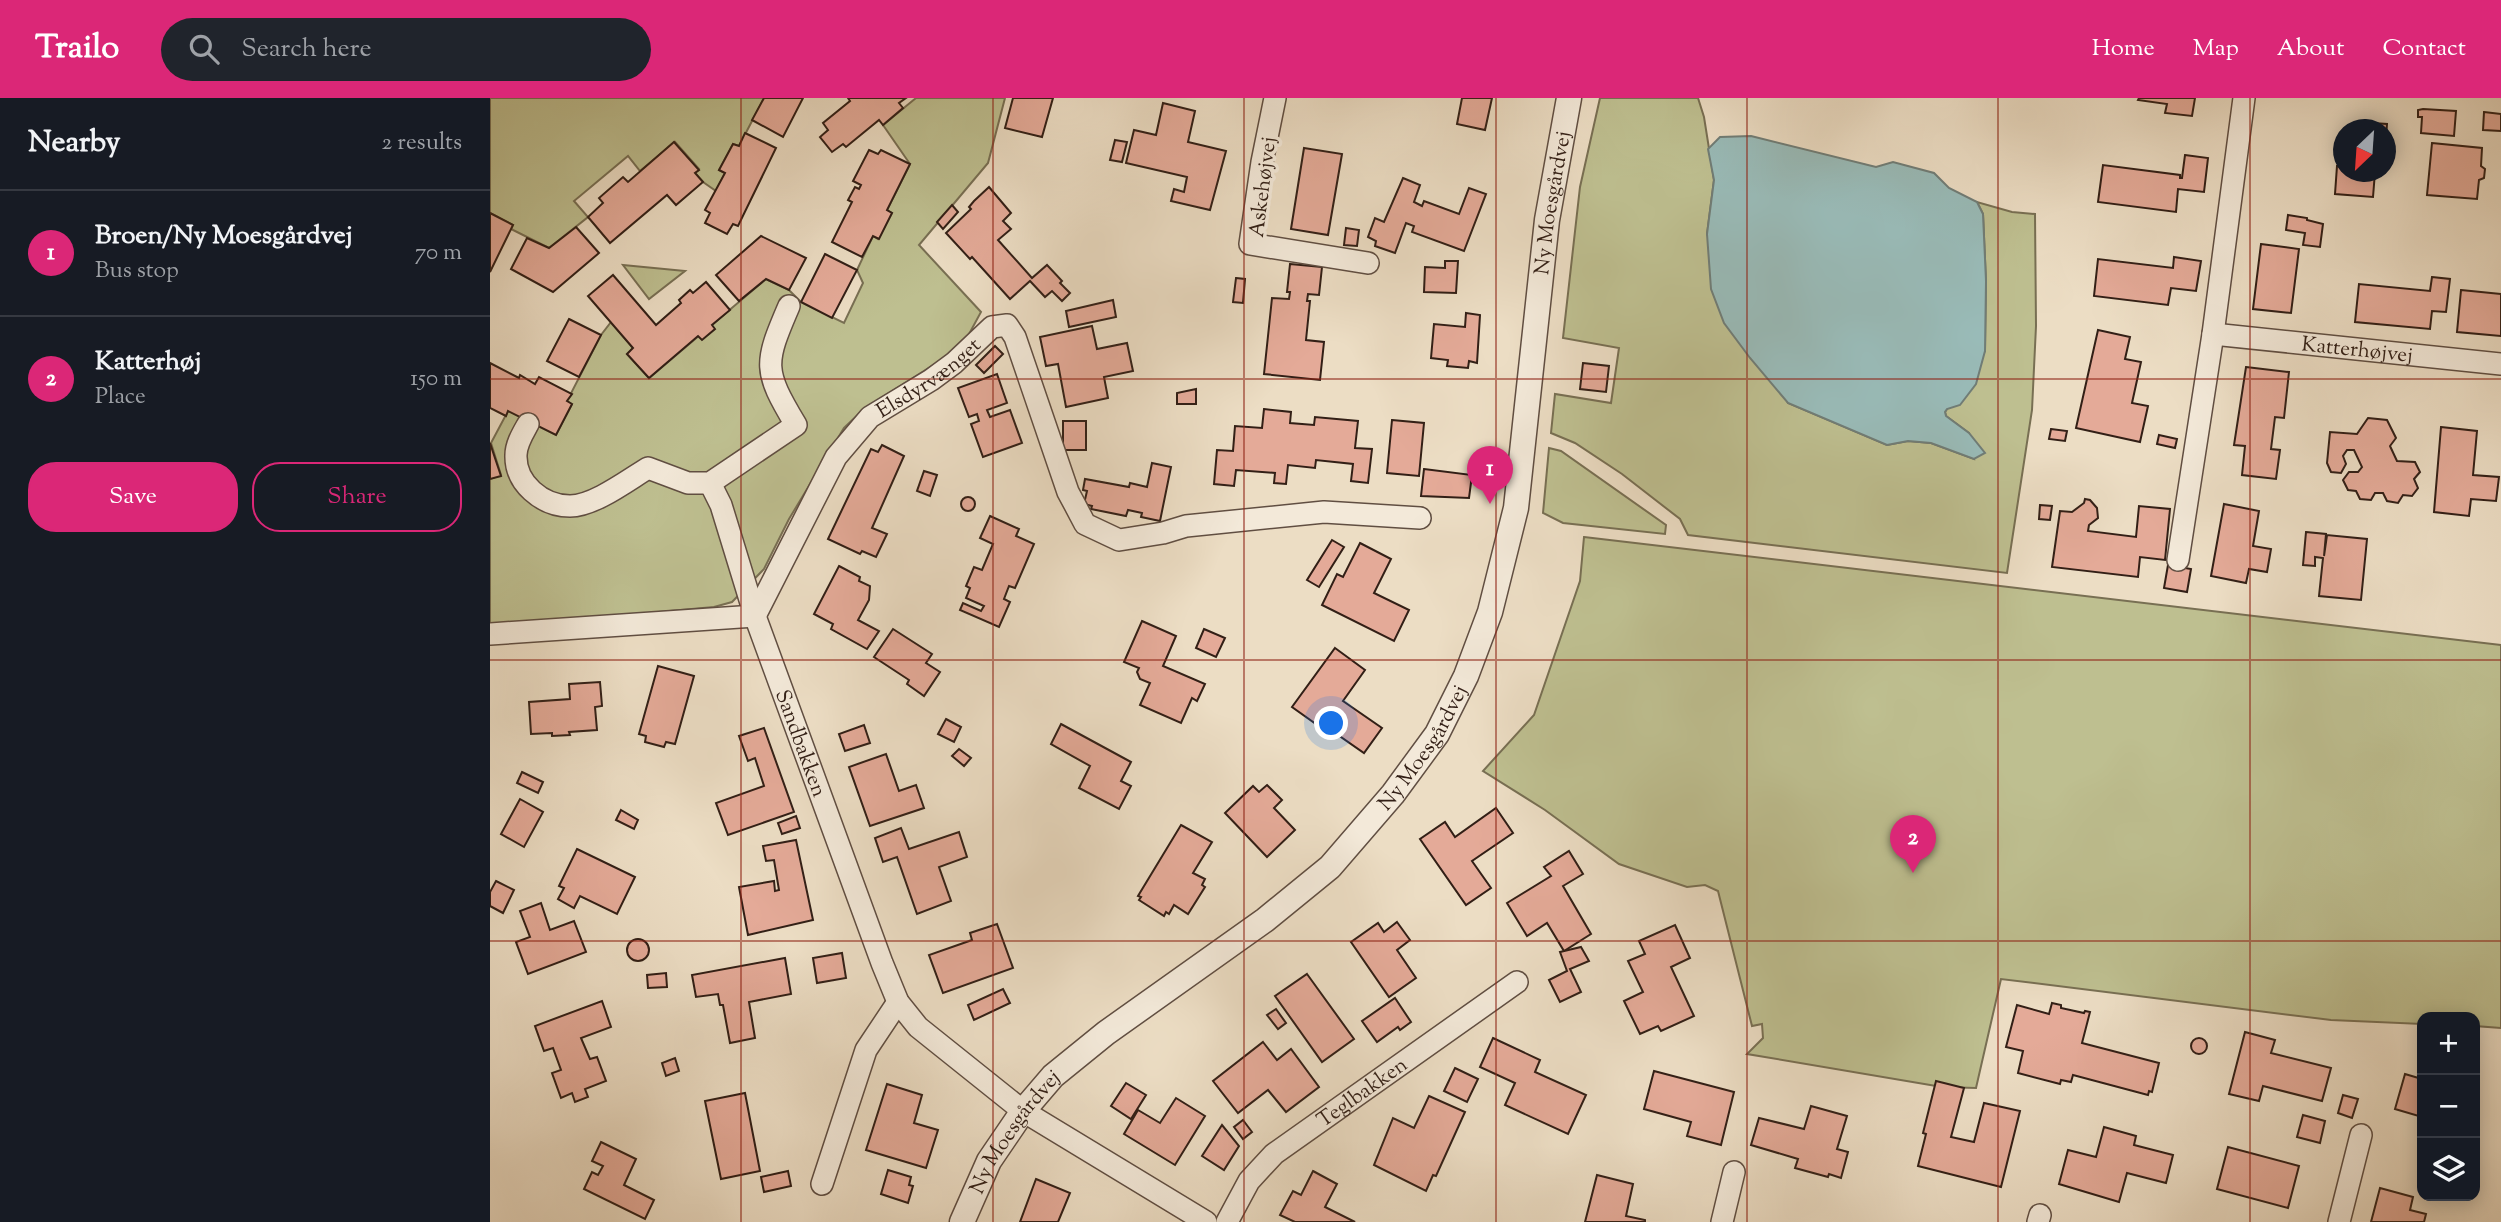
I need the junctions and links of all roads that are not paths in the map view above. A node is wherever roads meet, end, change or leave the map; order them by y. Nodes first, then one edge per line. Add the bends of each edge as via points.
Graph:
1 (1275, 98) edge
2 (1569, 98) edge
3 (2244, 98) edge
4 (1368, 263) dead end
5 (789, 306) dead end
6 (2213, 334) junction
7 (2501, 364) edge
8 (528, 424) dead end
9 (710, 483) junction
10 (1420, 518) dead end
11 (2178, 560) dead end
12 (755, 616) junction
13 (490, 634) edge
14 (1517, 982) dead end
15 (898, 1002) junction
16 (1023, 1111) junction
17 (2361, 1135) dead end
18 (1734, 1172) dead end
19 (822, 1184) dead end
20 (962, 1222) edge
21 (1206, 1222) edge
22 (1227, 1222) edge
23 (1721, 1222) edge
24 (2339, 1222) edge

1 - 4 street, Askehøjvej via 1250,244
2 - 16 street, Ny Moesgårdvej via 1547,220 1516,508 1490,612 1437,734 1394,794 1330,867 1265,920 1106,1033 1053,1076
3 - 6 street
5 - 9 street via 770,362 772,383 796,425
6 - 7 street, Katterhøjvej
6 - 11 street
8 - 9 street via 516,455 522,481 544,501 571,506 594,499 648,468 688,482
9 - 12 street, Sandbakken
10 - 12 street, Elsdyrvænget via 1324,512 1186,526 1119,540 1085,524 1068,492 1015,337 1007,326 992,327 954,363 870,417 851,436
12 - 13 street
12 - 15 street, Sandbakken
14 - 22 street, Teglbakken via 1274,1154 1249,1181
15 - 16 street, Sandbakken via 918,1027
15 - 19 street via 866,1050
16 - 20 street, Ny Moesgårdvej via 989,1161
16 - 21 street
17 - 24 street
18 - 23 street

